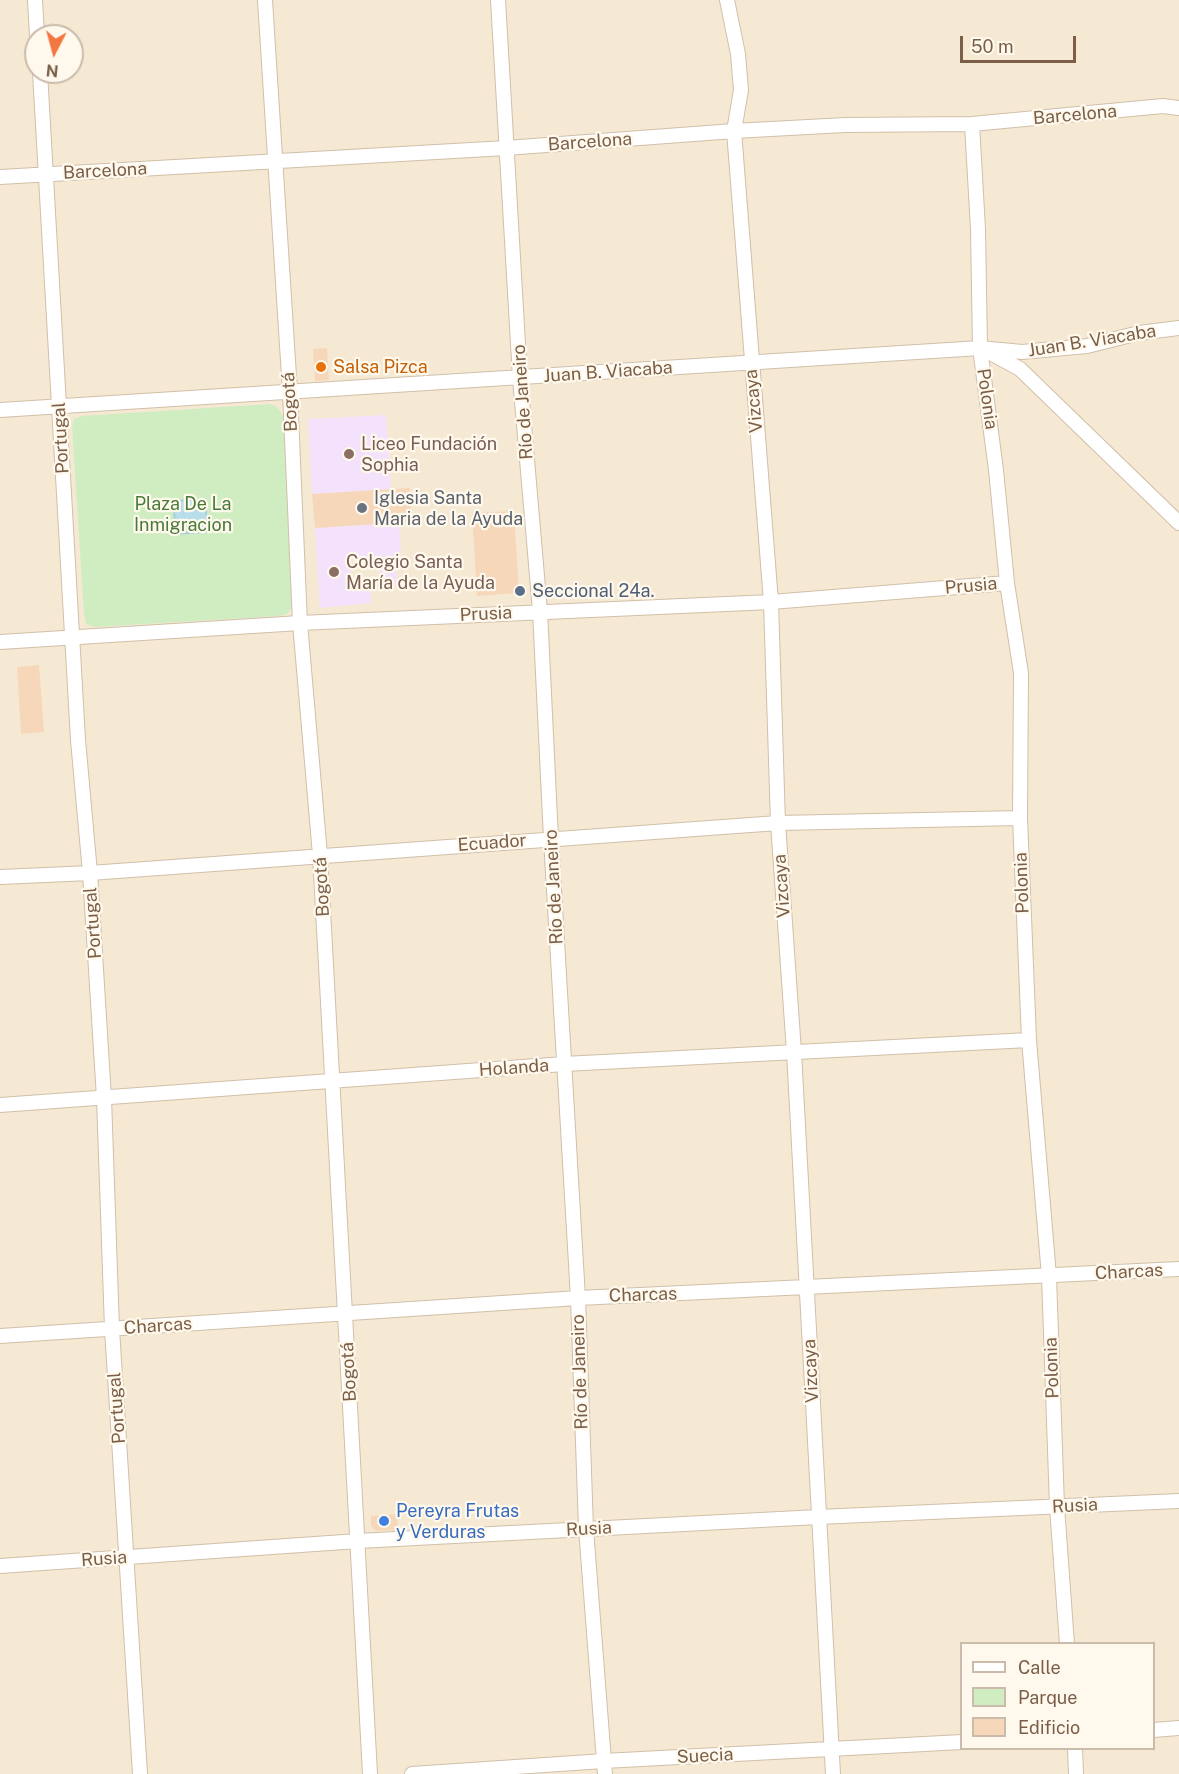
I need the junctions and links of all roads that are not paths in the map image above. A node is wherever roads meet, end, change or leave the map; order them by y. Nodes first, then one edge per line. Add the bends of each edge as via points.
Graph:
1 (35, 0) edge
2 (265, 0) edge
3 (498, 0) edge
4 (727, 0) edge
5 (36, 24) edge
6 (41, 84) edge
7 (1179, 108) edge
8 (972, 124) junction
9 (734, 131) junction
10 (506, 148) junction
11 (276, 161) junction
12 (46, 174) junction
13 (0, 177) edge
14 (1179, 328) edge
15 (980, 348) junction
16 (751, 363) junction
17 (520, 378) junction
18 (290, 392) junction
19 (60, 407) junction
20 (0, 410) edge
21 (1179, 524) edge
22 (1007, 583) junction
23 (771, 602) junction
24 (540, 611) junction
25 (300, 623) junction
26 (71, 639) junction
27 (0, 642) edge
28 (1020, 818) junction
29 (778, 823) junction
30 (551, 839) junction
31 (320, 855) junction
32 (90, 873) junction
33 (0, 877) edge
34 (1029, 1040) junction
35 (794, 1052) junction
36 (564, 1064) junction
37 (333, 1082) junction
38 (104, 1098) junction
39 (0, 1105) edge
40 (1179, 1269) edge
41 (1049, 1276) junction
42 (807, 1288) junction
43 (578, 1298) junction
44 (346, 1313) junction
45 (112, 1329) junction
46 (0, 1336) edge
47 (1179, 1501) edge
48 (1057, 1507) junction
49 (818, 1516) junction
50 (586, 1529) junction
51 (358, 1541) junction
52 (126, 1557) junction
53 (0, 1566) edge
54 (1067, 1642) edge
55 (1179, 1728) edge
56 (1155, 1730) edge
57 (960, 1742) edge
58 (832, 1750) junction
59 (1075, 1750) edge
60 (605, 1767) edge
61 (140, 1774) edge
62 (370, 1774) edge
63 (412, 1774) edge
64 (833, 1774) edge
65 (1076, 1774) edge

1 - 5 street
2 - 11 street, Bogotá
3 - 10 street, Río de Janeiro
4 - 9 street, Vizcaya via 741,90
6 - 12 street, Portugal
7 - 8 street, Barcelona via 1163,106
8 - 9 street, Barcelona
8 - 15 street, Polonia
9 - 10 street, Barcelona
9 - 16 street, Vizcaya
10 - 11 street, Barcelona
10 - 17 street, Río de Janeiro
11 - 12 street, Barcelona
11 - 18 street, Bogotá
12 - 13 street, Barcelona
12 - 19 street, Portugal
14 - 15 street, Juan B. Viacaba via 1087,346 1022,352
15 - 16 street, Juan B. Viacaba
15 - 21 street via 1020,369
15 - 22 street, Polonia
16 - 17 street, Juan B. Viacaba
16 - 23 street, Vizcaya
17 - 18 street, Juan B. Viacaba
17 - 24 street, Río de Janeiro
18 - 19 street, Juan B. Viacaba
18 - 25 street, Bogotá
19 - 20 street, Juan B. Viacaba
19 - 26 street, Portugal
22 - 23 street, Prusia
22 - 28 street, Polonia via 1021,673
23 - 24 street, Prusia
23 - 29 street, Vizcaya
24 - 25 street, Prusia
24 - 30 street, Río de Janeiro
25 - 26 street, Prusia
25 - 31 street, Bogotá
26 - 27 street, Prusia
26 - 32 street, Portugal
28 - 29 street, Ecuador
28 - 34 street, Polonia
29 - 30 street, Ecuador
29 - 35 street, Vizcaya
30 - 31 street, Ecuador
30 - 36 street, Río de Janeiro
31 - 32 street, Ecuador
31 - 37 street, Bogotá
32 - 33 street, Ecuador
32 - 38 street, Portugal
34 - 35 street, Holanda
34 - 41 street, Polonia
35 - 36 street, Holanda
35 - 42 street, Vizcaya
36 - 37 street, Holanda
36 - 43 street, Río de Janeiro
37 - 38 street, Holanda
37 - 44 street, Bogotá
38 - 39 street, Holanda
38 - 45 street, Portugal
40 - 41 street, Charcas
41 - 42 street, Charcas
41 - 48 street, Polonia
42 - 43 street, Charcas
42 - 49 street, Vizcaya
43 - 44 street, Charcas
43 - 50 street, Río de Janeiro
44 - 45 street, Charcas
44 - 51 street, Bogotá
45 - 46 street, Charcas
45 - 52 street, Portugal
47 - 48 street, Rusia
48 - 49 street, Rusia
48 - 54 street, Polonia
49 - 50 street, Rusia
49 - 58 street, Vizcaya
50 - 51 street, Rusia
50 - 60 street, Río de Janeiro
51 - 52 street, Rusia
51 - 62 street, Bogotá
52 - 53 street, Rusia
52 - 61 street, Portugal
55 - 56 street
57 - 58 street, Suecia
58 - 60 street, Suecia
58 - 64 street, Vizcaya
59 - 65 street
60 - 63 street, Suecia

